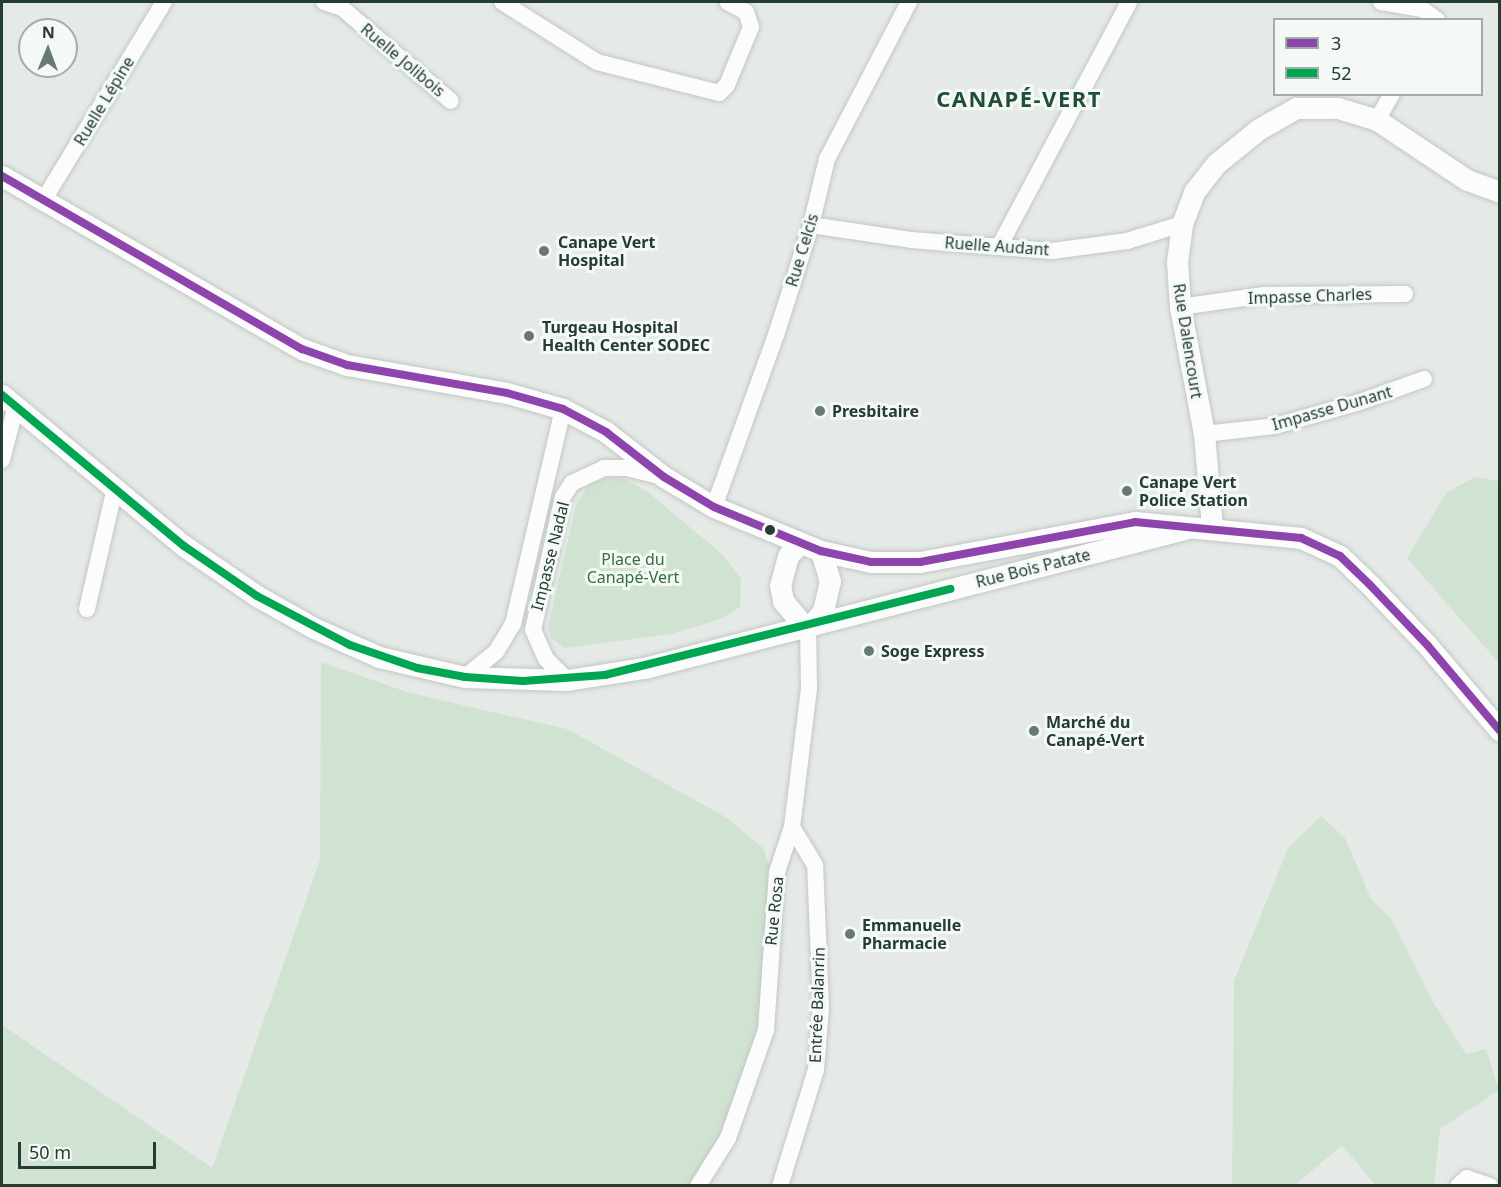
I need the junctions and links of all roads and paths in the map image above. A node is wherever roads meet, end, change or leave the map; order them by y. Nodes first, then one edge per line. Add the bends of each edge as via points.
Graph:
1 (164, 2) edge
2 (324, 2) edge
3 (502, 2) edge
4 (727, 2) edge
5 (909, 2) edge
6 (1129, 2) edge
7 (1381, 2) edge
8 (343, 5) edge
9 (1434, 18) edge
10 (1391, 96) edge
11 (451, 101) dead end
12 (1377, 120) junction
13 (2, 176) edge
14 (1500, 192) edge
15 (43, 201) junction
16 (1182, 224) junction
17 (811, 225) junction
18 (1000, 245) junction
19 (1405, 294) dead end
20 (1180, 307) junction
21 (1424, 379) dead end
22 (9, 401) edge
23 (563, 409) junction
24 (1204, 434) junction
25 (2, 460) edge
26 (664, 477) junction
27 (115, 488) junction
28 (714, 507) junction
29 (1189, 528) junction
30 (1212, 528) junction
31 (800, 544) junction
32 (821, 551) junction
33 (87, 609) dead end
34 (808, 625) junction
35 (465, 677) junction
36 (567, 680) junction
37 (1500, 731) edge
38 (792, 827) junction
39 (698, 1185) edge
40 (780, 1185) edge
41 (1458, 1185) edge
42 (1490, 1185) edge

1 - 15 street, Ruelle Lépine
2 - 8 street, Ruelle Jolibois
3 - 4 street via 597,62 719,93 727,85 751,27 746,12
5 - 17 street, Rue Celcis via 827,159
6 - 18 street
7 - 9 street via 1422,9
8 - 11 street, Ruelle Jolibois
10 - 12 street
12 - 14 street, Rue Dalencourt via 1451,171
12 - 16 street, Rue Dalencourt via 1338,108 1296,108 1258,129 1217,163 1194,192
13 - 15 street
15 - 23 street via 256,326 315,354 347,365 507,393
16 - 18 street, Ruelle Audant via 1126,241 1052,251
16 - 20 street, Rue Dalencourt via 1177,261
17 - 18 street, Ruelle Audant via 911,240
17 - 28 street, Rue Celcis
19 - 20 street, Impasse Charles via 1264,295
20 - 24 street, Rue Dalencourt
21 - 24 street, Impasse Dunant via 1275,426
22 - 25 street
22 - 27 street, Rue Bois Patate
23 - 26 street via 606,432
23 - 35 street, Impasse Nadal via 513,624 496,652
24 - 30 street, Rue Dalencourt
26 - 28 street
26 - 36 street, Impasse Nadal via 627,468 604,468 572,483 563,497 533,630 546,660
27 - 33 street
27 - 35 street, Rue Bois Patate via 184,546 288,615 379,657
28 - 31 street
29 - 30 street
29 - 32 street via 1135,522 920,561 871,562
29 - 34 street, Rue Bois Patate
30 - 37 street via 1301,538 1340,556 1428,646
31 - 32 street
31 - 34 street via 788,556 780,585 787,608
32 - 34 street via 830,581 829,596
34 - 36 street, Rue Bois Patate via 644,668
34 - 38 street, Rue Rosa via 809,688
35 - 36 street, Rue Bois Patate
38 - 39 street, Rue Rosa via 774,896 766,1030 728,1138
38 - 40 street, Entrée Balanrin via 815,865 820,1007 816,1070 795,1148
41 - 42 street via 1467,1178

